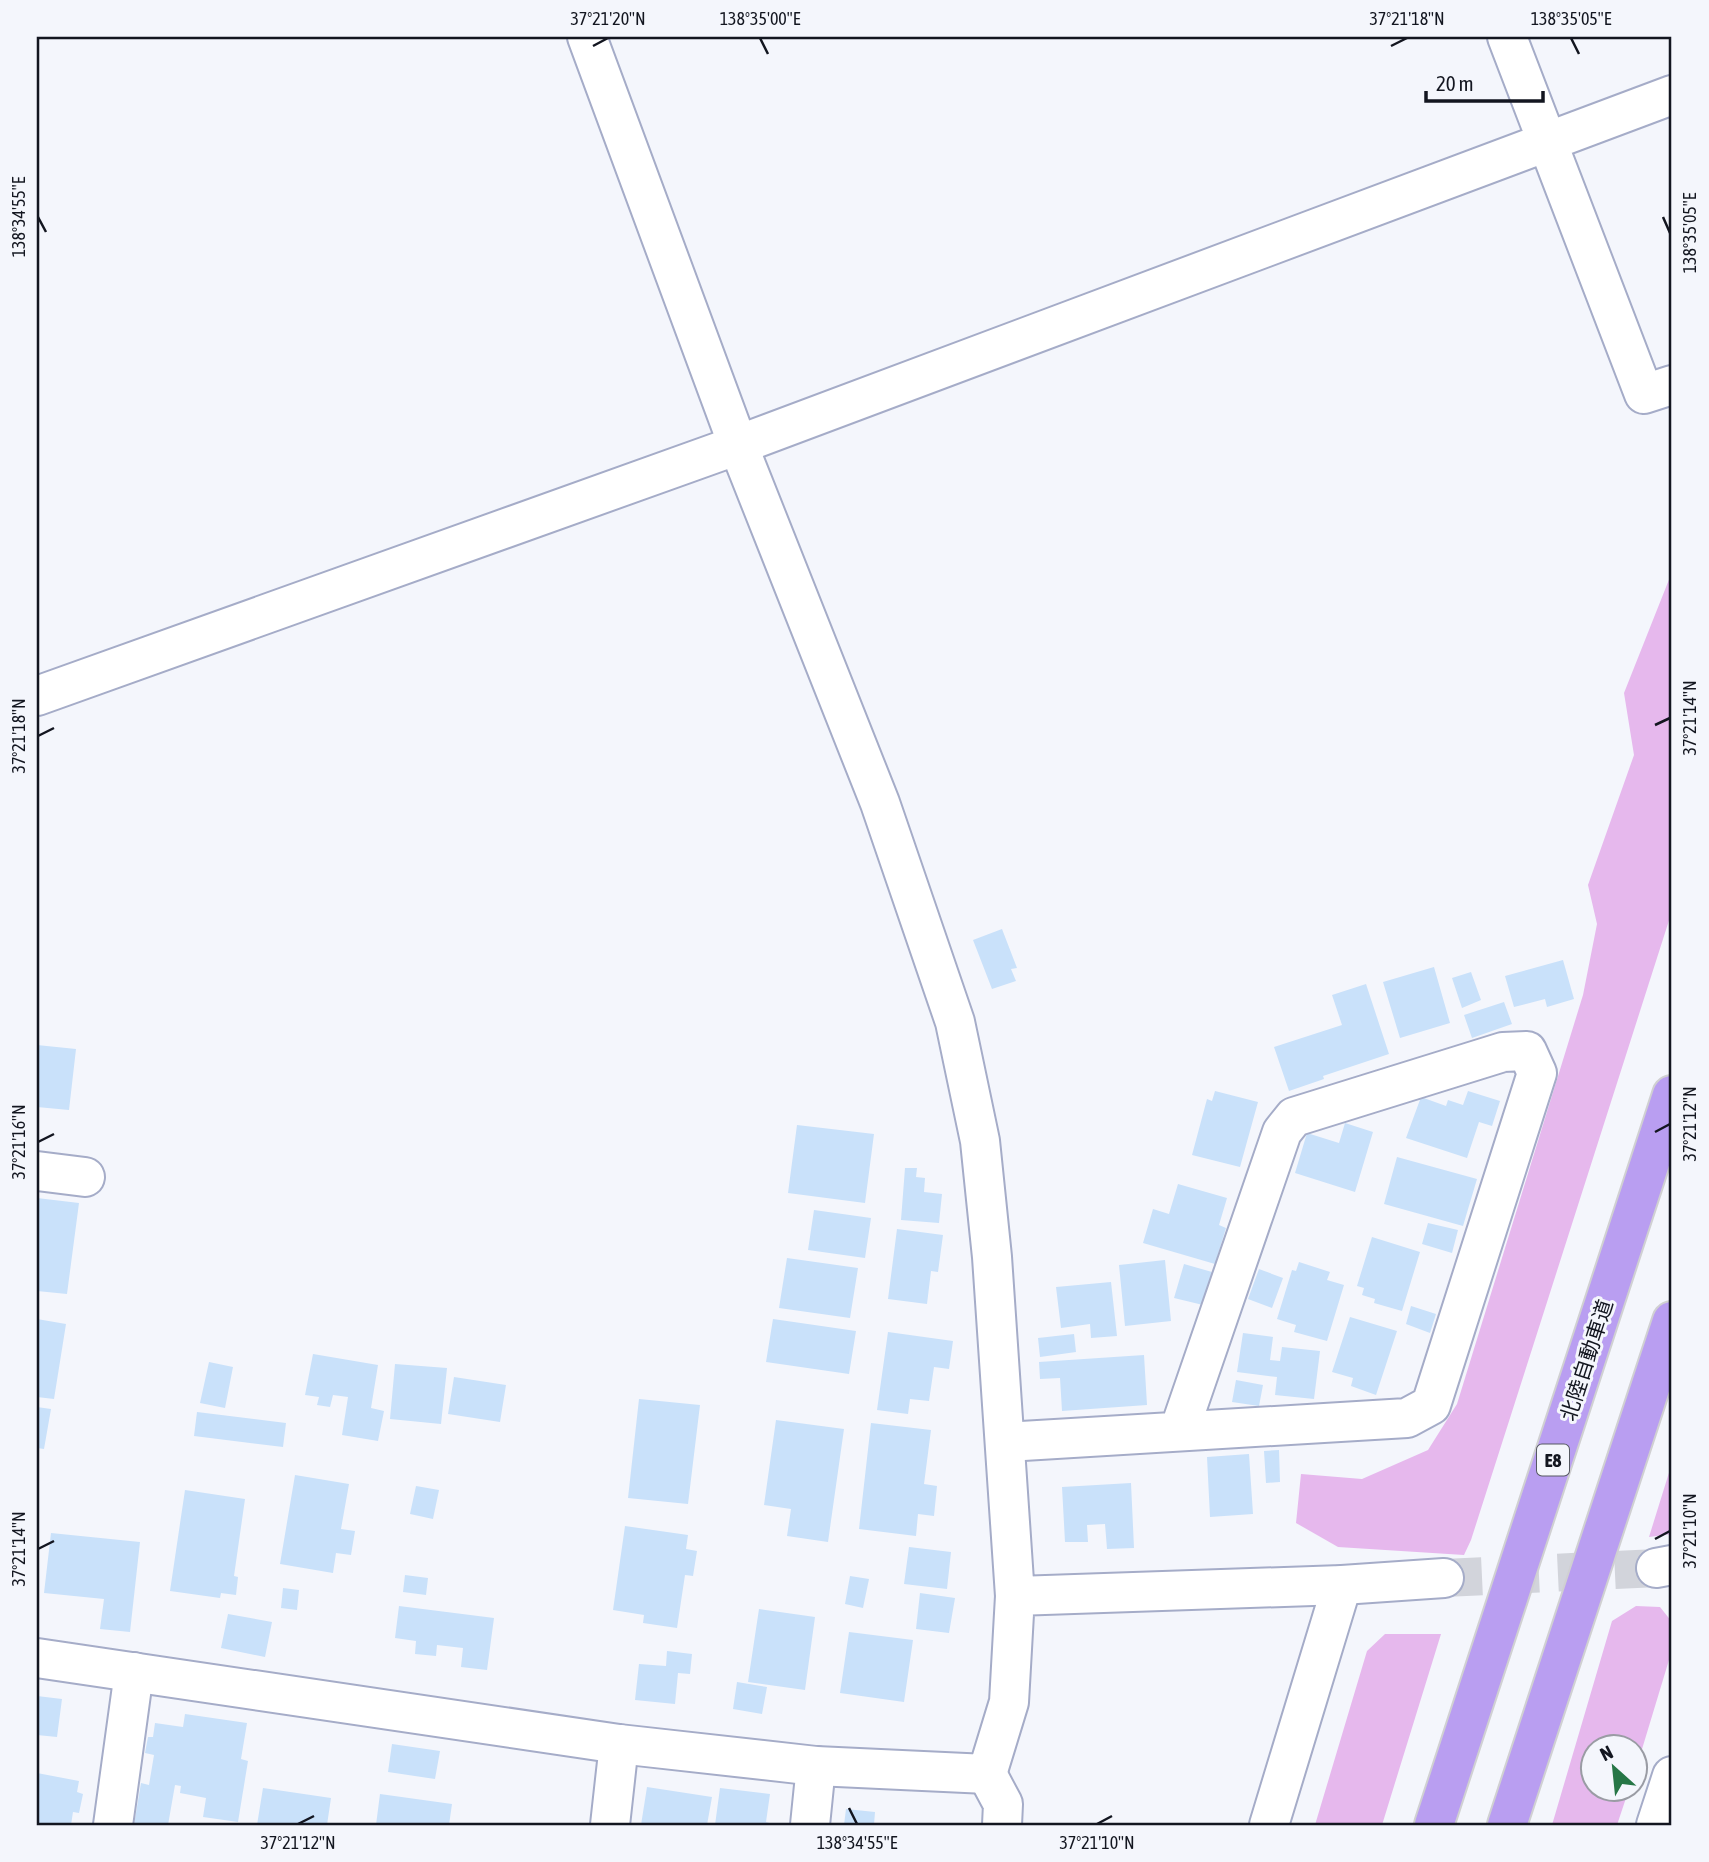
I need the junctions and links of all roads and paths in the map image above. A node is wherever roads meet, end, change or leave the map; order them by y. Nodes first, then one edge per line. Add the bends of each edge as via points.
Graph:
1 (587, 37) edge
2 (1507, 37) edge
3 (1672, 95) edge
4 (1546, 144) junction
5 (1672, 385) edge
6 (738, 445) junction
7 (37, 696) edge
8 (1672, 1095) edge
9 (37, 1171) edge
10 (85, 1177) dead end
11 (1672, 1321) edge
12 (1179, 1431) dead end
13 (1006, 1442) junction
14 (1444, 1578) tunnel mouth
15 (1342, 1585) junction
16 (1014, 1596) junction
17 (37, 1658) edge
18 (134, 1672) junction
19 (619, 1744) junction
20 (816, 1766) junction
21 (987, 1774) junction
22 (1672, 1776) edge
23 (113, 1825) edge
24 (610, 1825) edge
25 (810, 1825) edge
26 (1002, 1825) edge
27 (1269, 1825) edge
28 (1434, 1825) edge
29 (1507, 1825) edge
30 (1656, 1825) edge

1 - 6 street
2 - 4 street
3 - 4 street
4 - 5 street via 1644,394
4 - 6 street
6 - 7 street
6 - 13 street via 880,803 955,1022 980,1140
8 - 28 highway, 北陸自動車道 / E8
9 - 10 street
11 - 29 highway
12 - 13 street via 1282,1132 1294,1117 1503,1052 1527,1051 1536,1073 1431,1405 1407,1418
13 - 16 street
14 - 15 street
15 - 16 street
15 - 27 street
16 - 21 street via 1009,1702
17 - 18 street
18 - 19 street
18 - 23 street
19 - 20 street
19 - 24 street
20 - 21 street
20 - 25 street
21 - 26 street via 1003,1804
22 - 30 street

